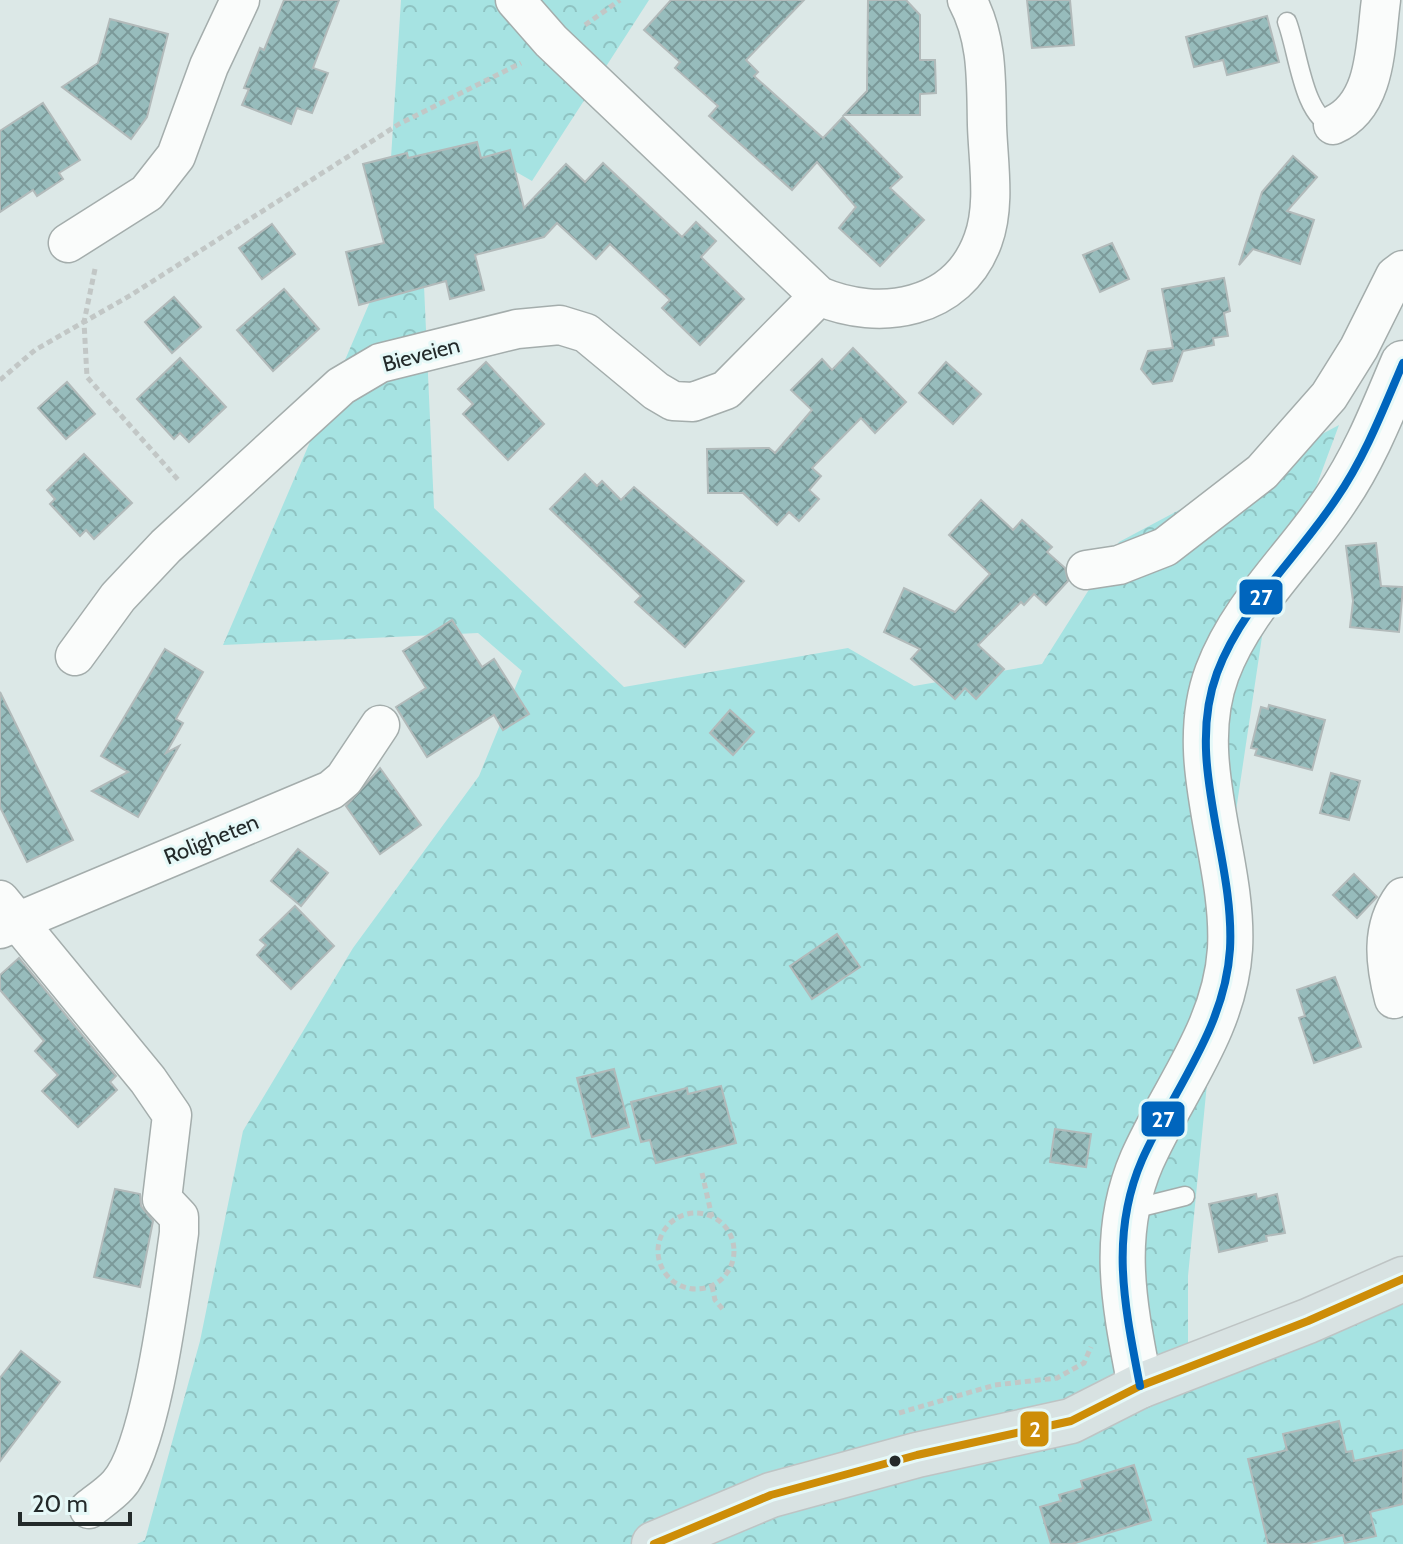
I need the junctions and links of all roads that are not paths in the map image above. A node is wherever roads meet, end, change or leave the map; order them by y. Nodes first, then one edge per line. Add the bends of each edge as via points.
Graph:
1 (240, 0) edge
2 (515, 0) edge
3 (967, 0) edge
4 (1381, 0) edge
5 (1287, 22) dead end
6 (1333, 125) joint
7 (68, 243) dead end
8 (1403, 270) edge
9 (819, 296) junction
10 (1403, 364) edge
11 (1086, 570) dead end
12 (75, 656) dead end
13 (380, 725) dead end
14 (1403, 897) edge
15 (5, 916) edge
16 (1394, 999) dead end
17 (1185, 1196) dead end
18 (1126, 1210) junction
19 (1403, 1279) edge
20 (1140, 1386) junction
21 (89, 1509) dead end
22 (677, 1539) edge

1 - 7 street via 176,156 147,193
2 - 9 street via 551,41
3 - 9 street via 978,20 986,59 989,204 983,241 964,272 942,293 907,308 868,311
4 - 6 street via 1369,84 1348,118
5 - 6 lane via 1313,110
8 - 11 street via 1329,396 1262,472 1165,547 1119,565
9 - 12 street, Bieveien via 726,390 693,402 673,401 586,333 560,325 517,329 380,363 341,386 205,510 118,597
10 - 18 street via 1365,451 1336,500 1248,613 1215,677 1205,746 1230,910 1224,989 1196,1063 1142,1160
13 - 15 street, Roligheten via 331,790
14 - 16 street via 1387,934 1386,965
15 - 21 street, Roligheten via 148,1080 172,1115 162,1199 179,1217 179,1233 159,1360 133,1460 119,1484
17 - 18 lane
18 - 20 street via 1120,1260
19 - 20 main road
20 - 22 main road via 1071,1421 771,1495

